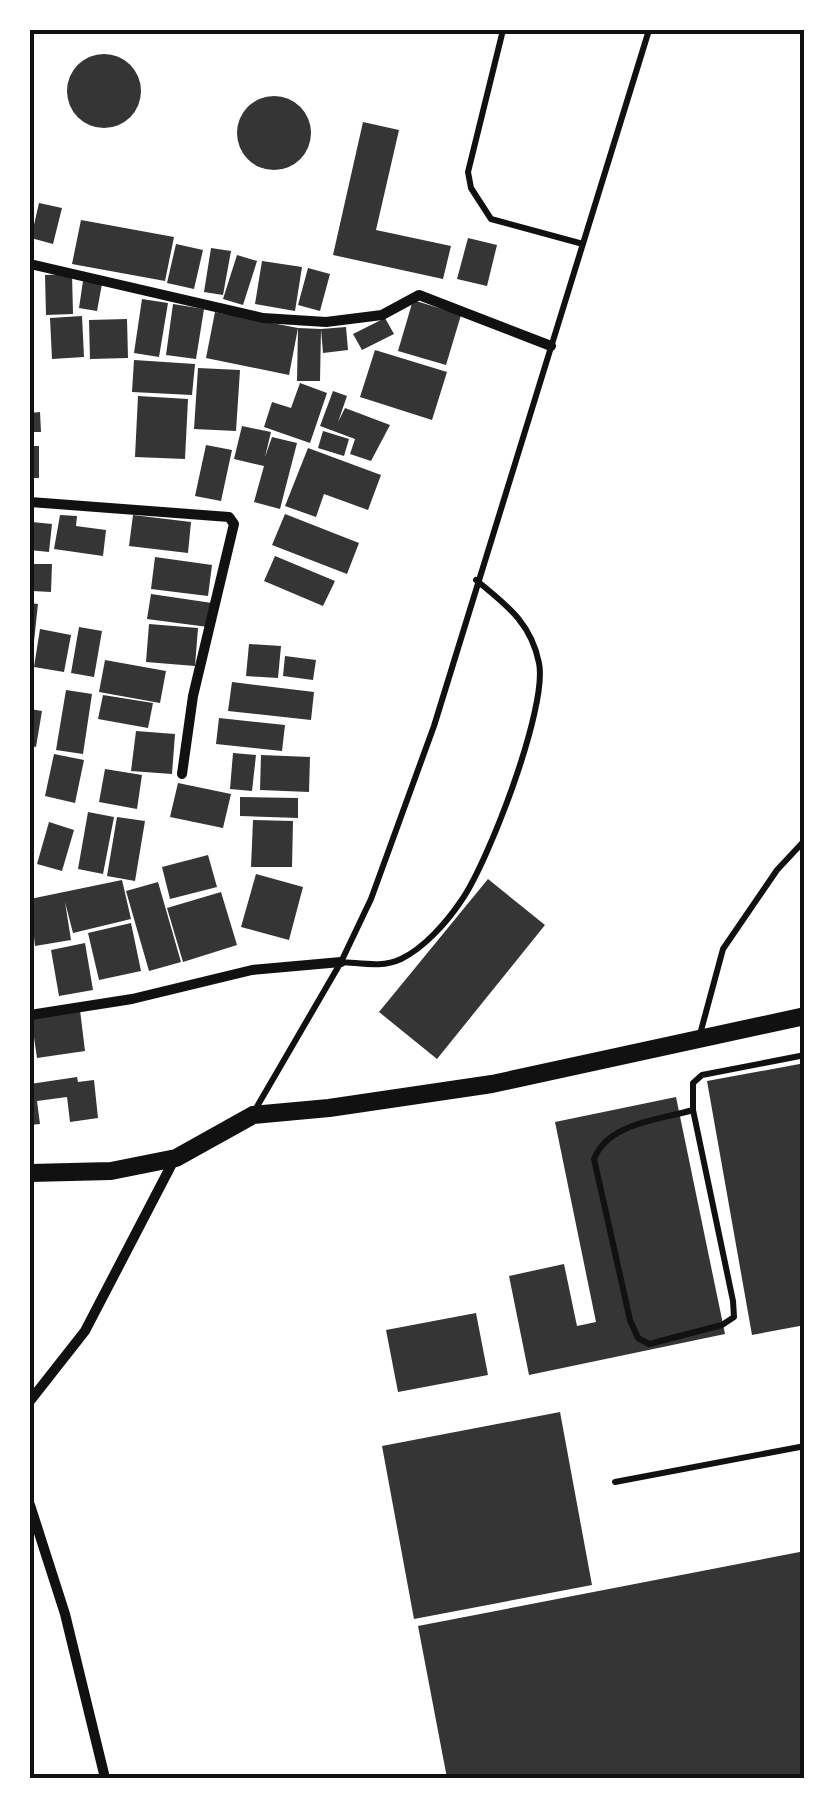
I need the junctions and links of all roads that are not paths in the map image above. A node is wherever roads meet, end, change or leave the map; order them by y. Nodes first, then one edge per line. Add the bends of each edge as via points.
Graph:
1 (504, 30) edge
2 (650, 30) edge
3 (583, 244) junction
4 (30, 264) edge
5 (551, 346) junction
6 (30, 502) edge
7 (476, 580) junction
8 (182, 774) dead end
9 (805, 840) edge
10 (341, 962) junction
11 (30, 1015) edge
12 (805, 1016) edge
13 (698, 1040) junction
14 (805, 1055) edge
15 (693, 1110) junction
16 (252, 1115) junction
17 (176, 1158) junction
18 (30, 1173) edge
19 (30, 1402) edge
20 (805, 1446) edge
21 (615, 1482) dead end
22 (30, 1504) edge
23 (105, 1778) edge

1 - 3 lane via 472,152 471,188 492,218
2 - 3 lane
3 - 5 lane
4 - 5 street via 263,318 326,322 382,315 420,295
5 - 7 lane
6 - 8 street via 229,517 234,524 193,696
7 - 10 lane via 434,726
7 - 10 lane via 518,615 540,666 514,781 462,900 422,946 384,965
9 - 13 lane via 776,870 724,949
10 - 11 street via 252,970
10 - 16 lane
12 - 13 main road
13 - 16 main road via 492,1084
14 - 15 lane via 698,1077
15 - 15 lane via 618,1132 594,1159 626,1310 638,1338 649,1344 734,1316
16 - 17 main road
17 - 18 main road via 111,1171
17 - 19 street via 84,1331
20 - 21 lane
22 - 23 street

